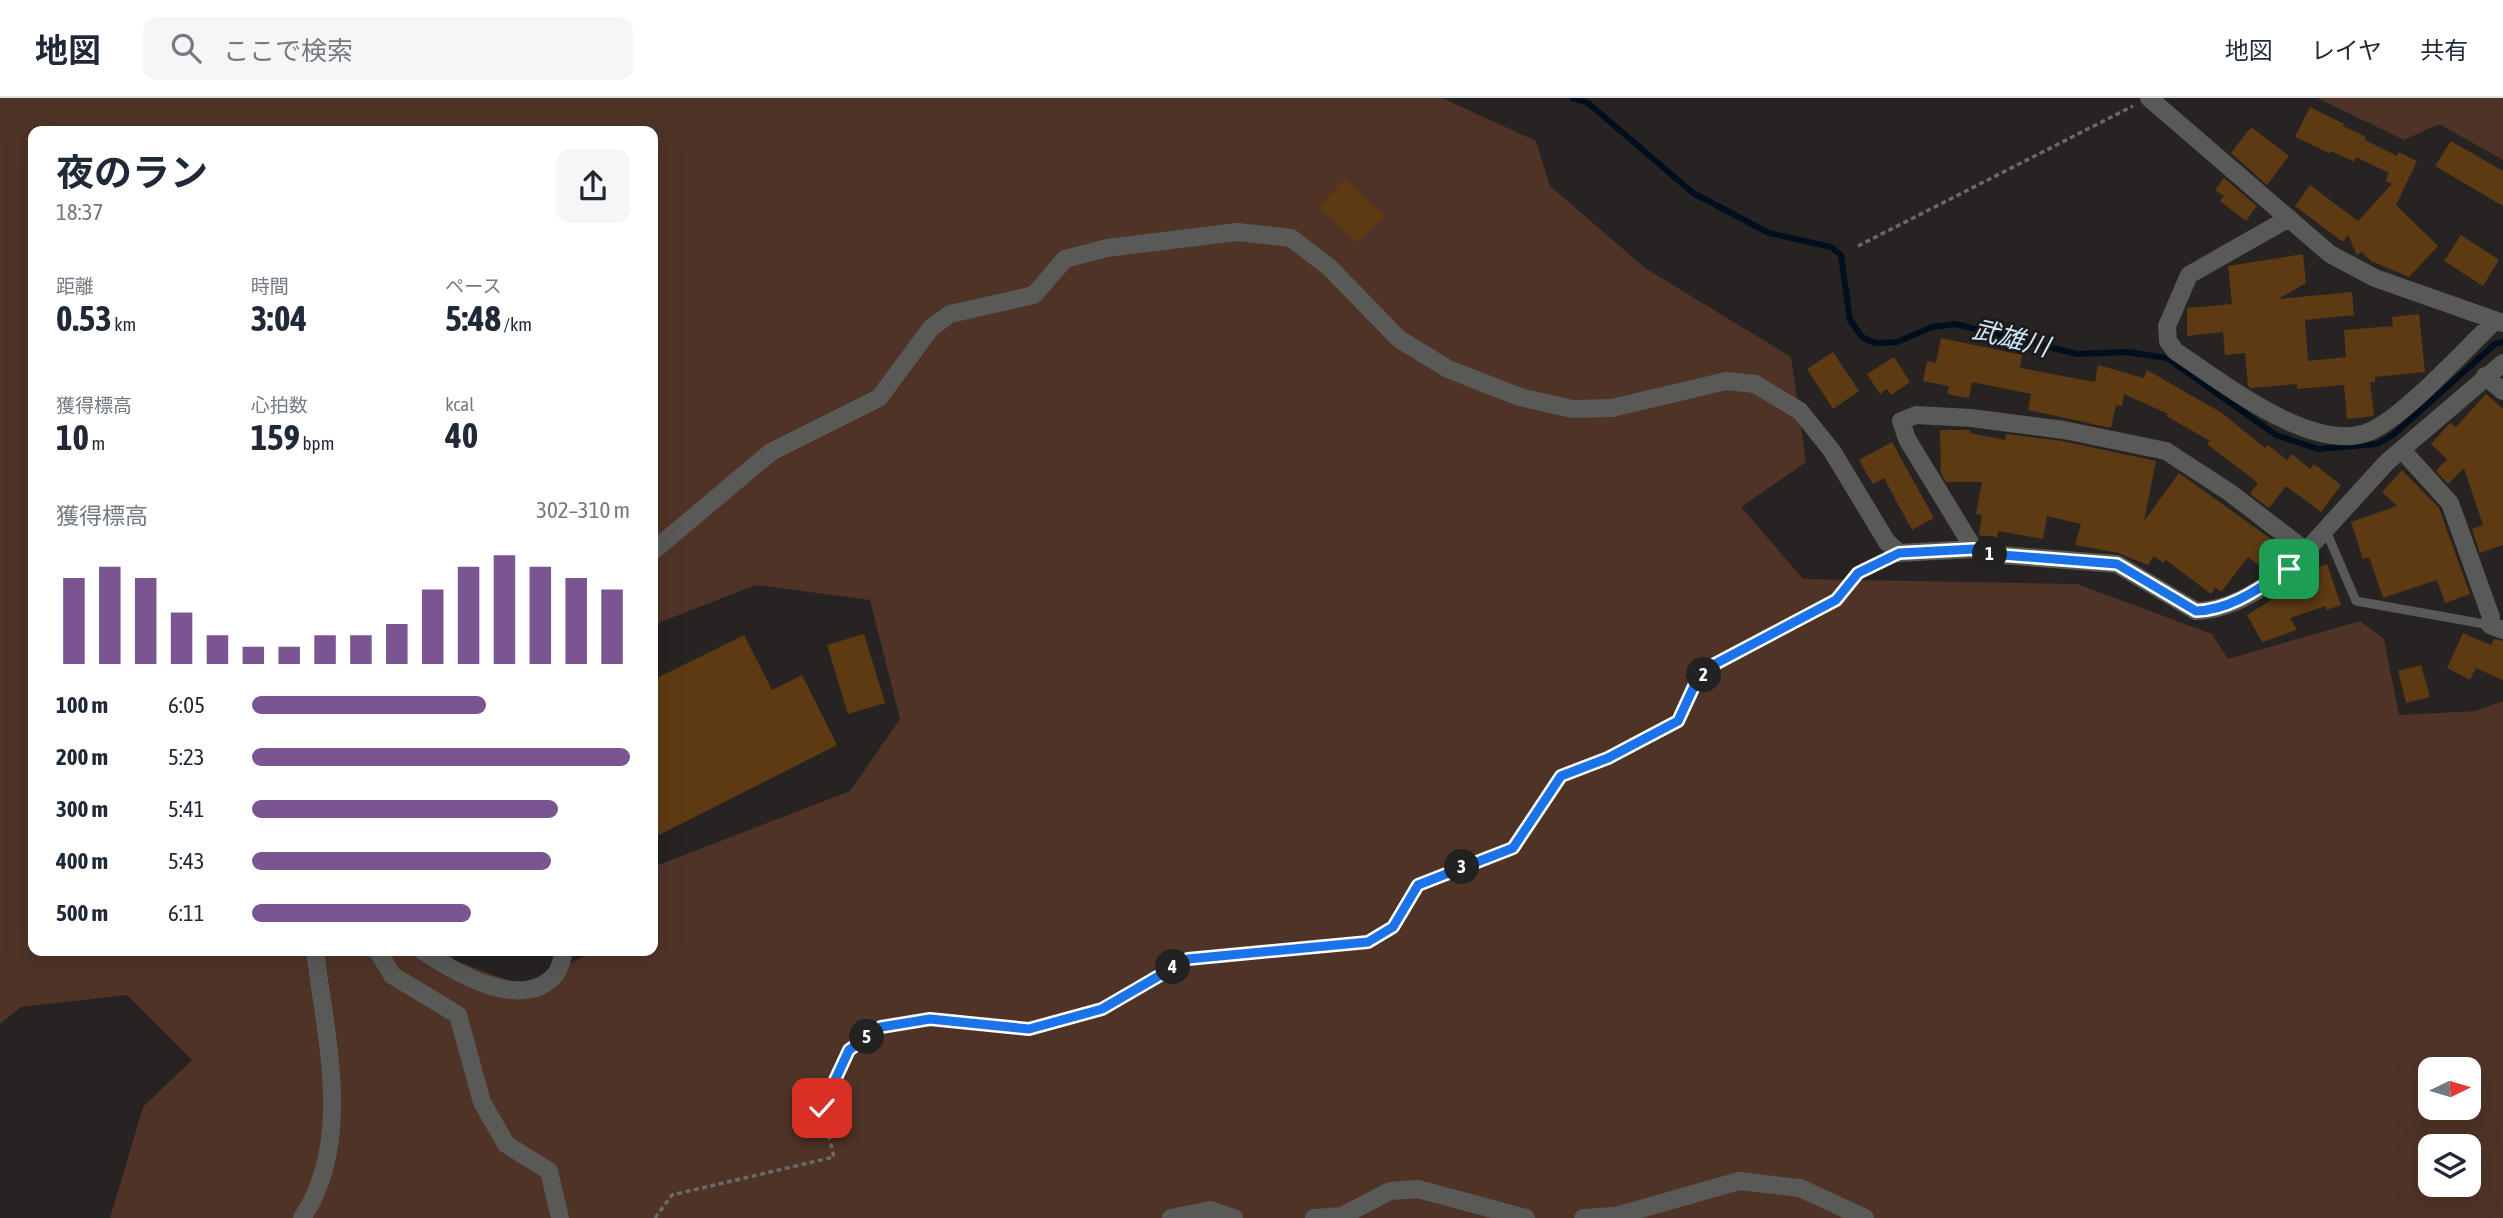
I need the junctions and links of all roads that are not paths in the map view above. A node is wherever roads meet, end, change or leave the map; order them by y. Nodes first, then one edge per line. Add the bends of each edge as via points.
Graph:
1 (2142, 101) edge
2 (2288, 218) junction
3 (2499, 322) edge
4 (2503, 363) edge
5 (2485, 376) junction
6 (2503, 391) edge
7 (2402, 450) junction
8 (2326, 531) junction
9 (658, 547) edge
10 (1974, 549) junction
11 (2306, 551) junction
12 (2497, 628) edge
13 (316, 956) edge
14 (381, 956) edge
15 (430, 956) edge
16 (563, 956) edge
17 (302, 1218) edge
18 (560, 1218) edge
19 (1171, 1218) edge
20 (1234, 1218) edge
21 (1314, 1218) edge
22 (1526, 1218) edge
23 (1583, 1218) edge
24 (1865, 1218) edge

1 - 2 street
2 - 3 street via 2330,254 2375,278
2 - 3 street via 2189,275 2167,326 2168,341 2175,351 2280,419 2331,437 2370,432
4 - 5 street
5 - 6 street
5 - 7 street
7 - 8 street
7 - 12 street via 2450,503
8 - 11 street
8 - 12 lane via 2356,601
9 - 10 street via 771,452 879,398 931,328 950,314 1034,295 1065,259 1107,248 1237,232 1291,238 1329,267 1399,339 1448,369 1520,397 1572,409 1612,408 1726,381 1755,384 1800,411 1832,452 1887,542 1899,553
10 - 11 street via 2117,564 2196,611 2211,611 2245,597 2289,569
10 - 11 street via 1907,439 1902,421 1916,415 1971,418 2064,430 2166,451
13 - 17 street via 330,1079 331,1133 326,1171
14 - 18 street via 392,975 458,1015 482,1102 506,1144 549,1171
15 - 16 street via 504,991 533,989 555,975
19 - 20 street via 1210,1210
21 - 22 street via 1342,1216 1390,1191 1418,1189
23 - 24 street via 1616,1216 1739,1181 1800,1188

